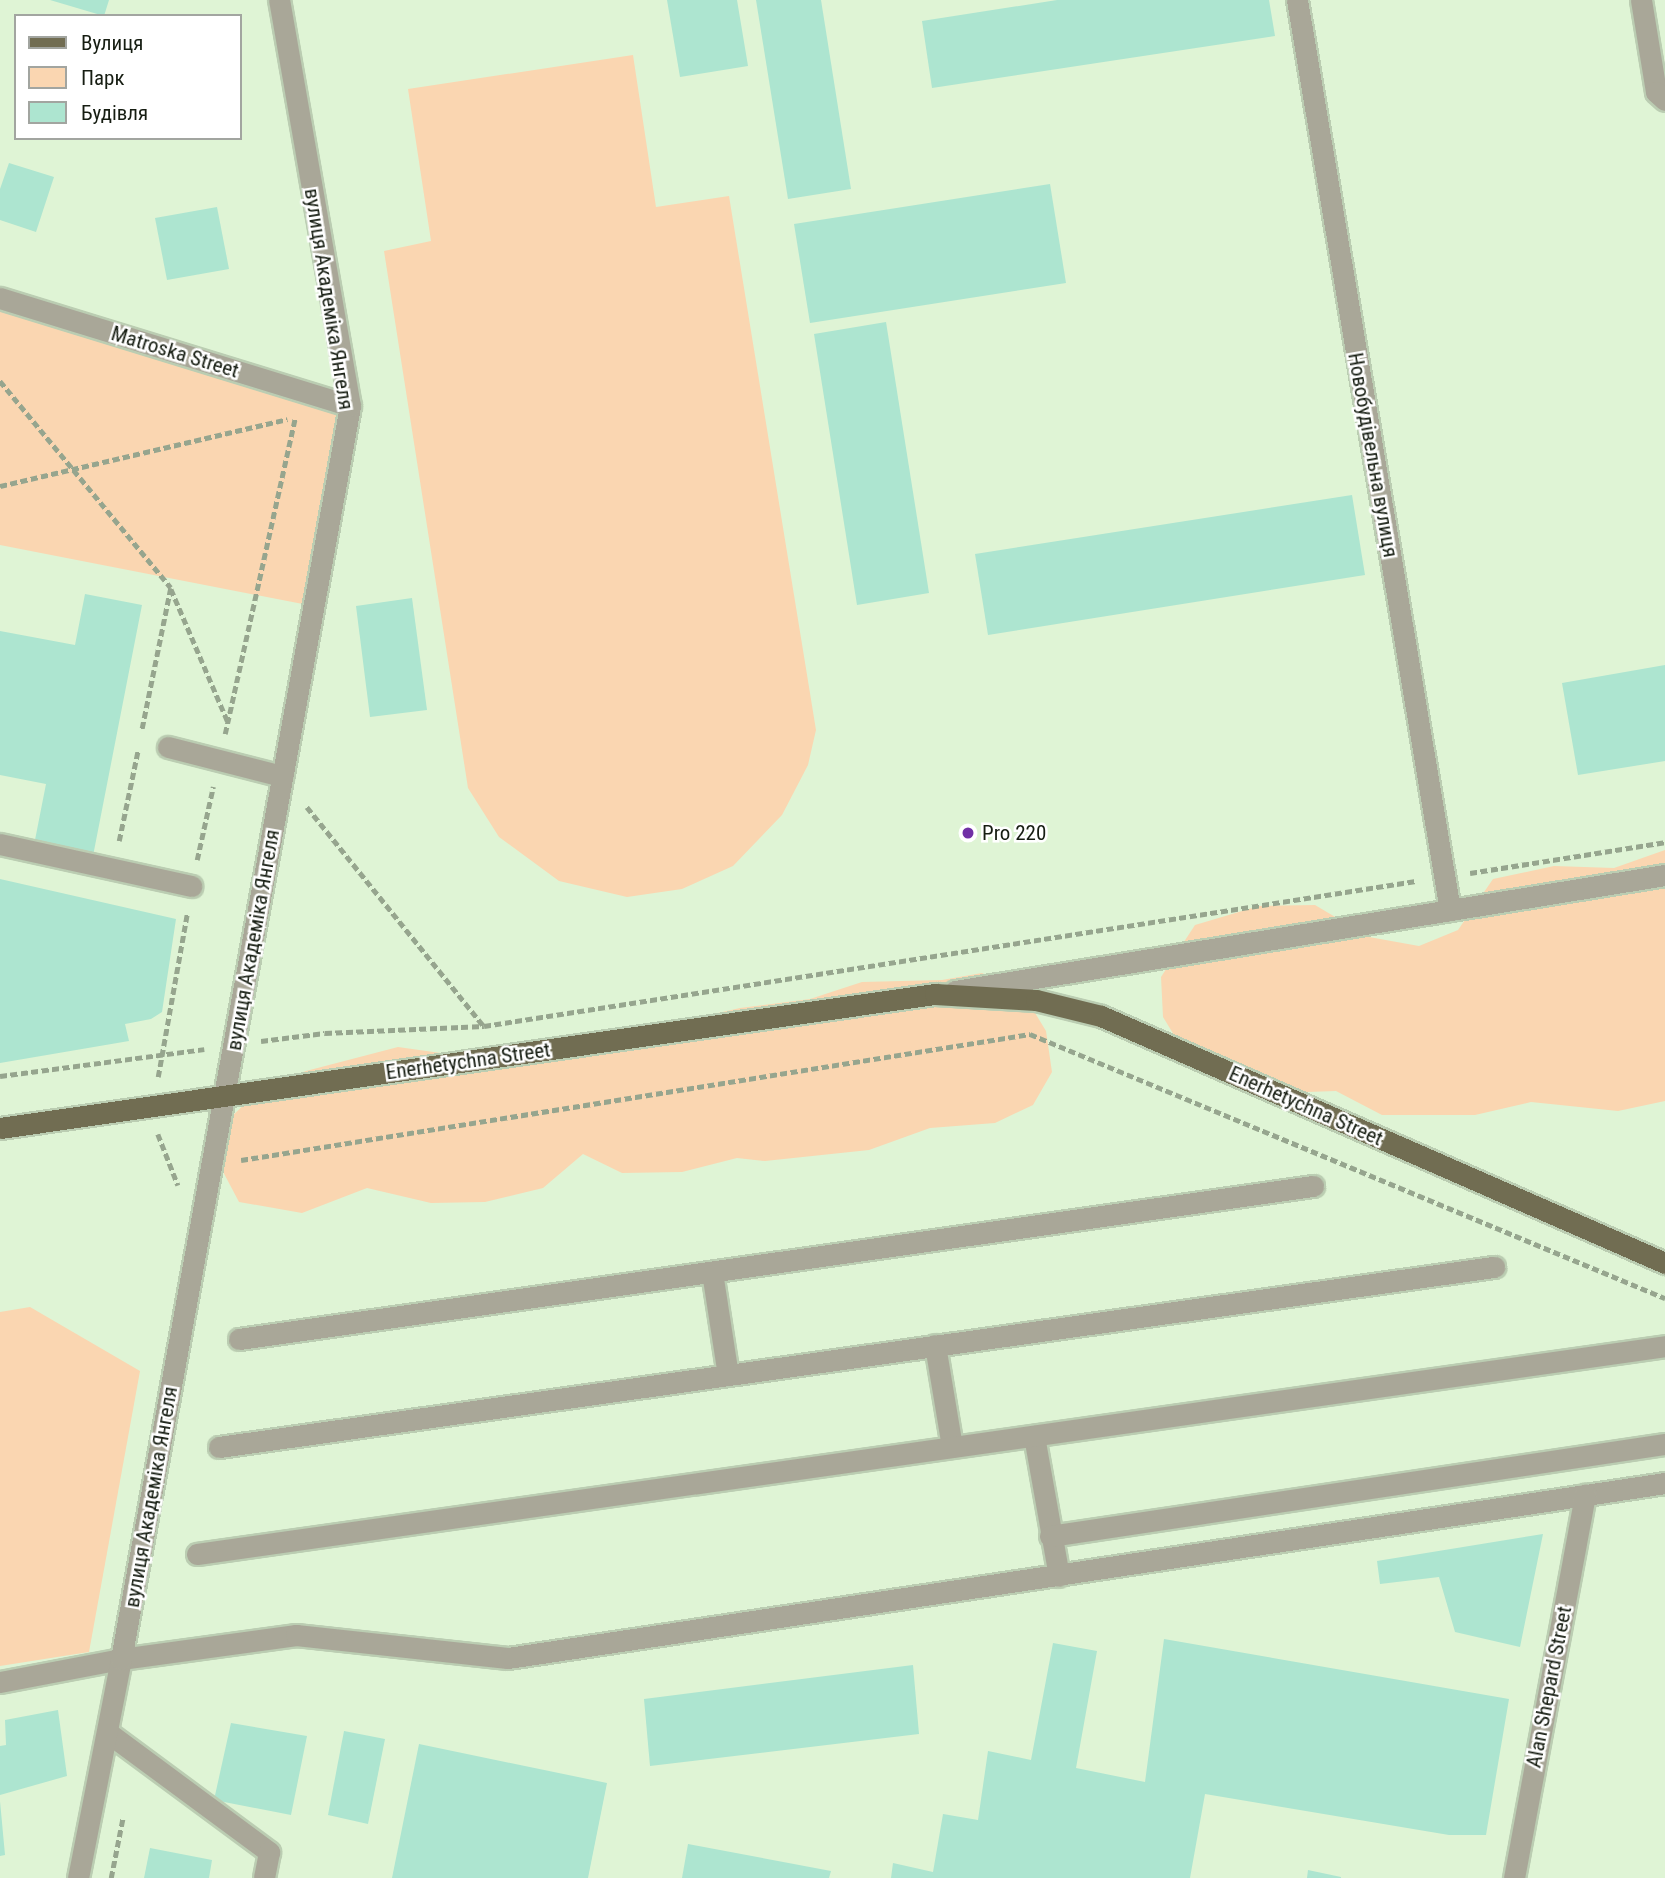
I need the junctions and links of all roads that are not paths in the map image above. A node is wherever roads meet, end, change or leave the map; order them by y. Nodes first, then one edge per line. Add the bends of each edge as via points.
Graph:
1 (279, 0) edge
2 (1297, 0) edge
3 (1641, 0) edge
4 (1665, 100) edge
5 (0, 298) edge
6 (350, 406) junction
7 (169, 747) dead end
8 (282, 776) junction
9 (0, 844) edge
10 (1665, 875) edge
11 (191, 886) road end
12 (1450, 911) junction
13 (935, 994) junction
14 (225, 1096) junction
15 (0, 1128) edge
16 (1313, 1186) dead end
17 (1665, 1263) edge
18 (1494, 1266) dead end
19 (712, 1272) junction
20 (239, 1339) dead end
21 (935, 1345) junction
22 (1665, 1346) edge
23 (728, 1374) junction
24 (1034, 1436) junction
25 (1665, 1444) edge
26 (219, 1447) dead end
27 (952, 1447) junction
28 (1665, 1483) edge
29 (1585, 1495) junction
30 (1050, 1536) junction
31 (197, 1554) dead end
32 (1059, 1576) junction
33 (121, 1660) junction
34 (0, 1682) edge
35 (107, 1732) junction
36 (78, 1878) edge
37 (264, 1878) edge
38 (1514, 1878) edge

1 - 6 street, вулиця Академіка Янгеля
2 - 12 street, Новобудівельна вулиця
3 - 4 street via 1656,92
5 - 6 street, Matroska Street
6 - 8 street, вулиця Академіка Янгеля
7 - 8 street
8 - 14 street, вулиця Академіка Янгеля
9 - 11 street
10 - 12 street, Enerhetychna Street
12 - 13 street, Enerhetychna Street
13 - 14 main road, Enerhetychna Street
13 - 17 main road, Enerhetychna Street via 1036,1000 1101,1016
14 - 15 main road, Enerhetychna Street
14 - 33 street, вулиця Академіка Янгеля
16 - 19 street
18 - 21 street
19 - 20 street
19 - 23 street
21 - 23 street
21 - 27 street
22 - 24 street
23 - 26 street
24 - 27 street
24 - 30 street
25 - 30 street
27 - 31 street
28 - 29 street
29 - 32 street
29 - 38 street, Alan Shepard Street
30 - 32 street
32 - 33 street via 508,1658 296,1635
33 - 34 street
33 - 35 street, вулиця Академіка Янгеля
35 - 36 street, вулиця Академіка Янгеля
35 - 37 street via 270,1852

